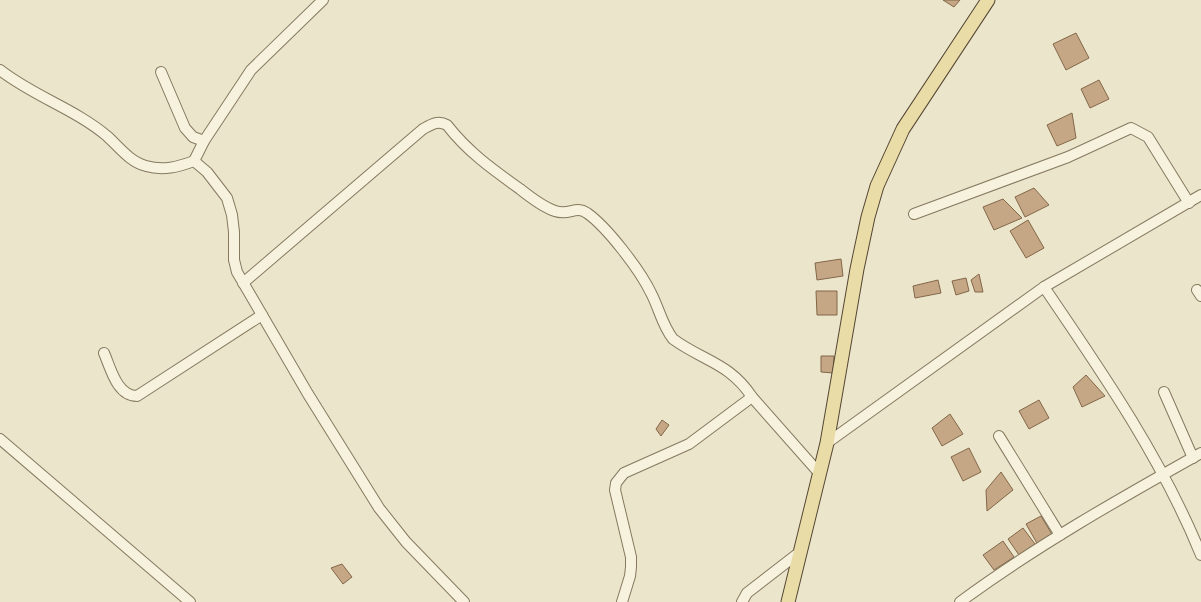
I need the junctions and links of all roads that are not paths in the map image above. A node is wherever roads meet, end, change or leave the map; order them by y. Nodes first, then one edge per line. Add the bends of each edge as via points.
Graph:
1 (323, 0) edge
2 (988, 0) edge
3 (0, 70) edge
4 (161, 72) dead end
5 (204, 141) junction
6 (194, 161) junction
7 (1201, 195) edge
8 (1189, 202) junction
9 (914, 214) dead end
10 (243, 283) junction
11 (1044, 287) junction
12 (262, 315) junction
13 (104, 353) dead end
14 (1164, 392) dead end
15 (752, 397) junction
16 (999, 436) dead end
17 (0, 439) edge
18 (827, 443) junction
19 (1197, 456) edge
20 (820, 474) junction
21 (1163, 475) junction
22 (1060, 535) junction
23 (800, 552) junction
24 (1201, 555) edge
25 (190, 602) edge
26 (464, 602) edge
27 (622, 602) edge
28 (742, 602) edge
29 (788, 602) edge
30 (960, 602) edge

1 - 5 street via 251,70
2 - 18 main road via 903,129 877,186 857,269
3 - 6 street via 14,81 77,115 135,162 164,169
4 - 5 street via 184,128 193,137
5 - 6 street
6 - 10 street via 207,172 227,198 234,232 234,260
7 - 8 street
8 - 9 street via 1148,137 1131,128 1068,157
8 - 11 street
10 - 12 street
10 - 15 street via 424,129 441,122 447,125 477,158 534,199 560,213 568,214 582,210 599,223 640,274 673,339 725,368 743,384
11 - 18 street
11 - 21 street via 1104,375
12 - 13 street via 137,396 129,396 121,390
12 - 26 street via 379,508 406,542
14 - 19 street
15 - 20 street
15 - 27 street via 689,444 624,473 619,478 615,490 631,557 630,576
16 - 22 street
17 - 25 street
18 - 20 main road
19 - 21 street
20 - 23 main road
21 - 22 street
21 - 24 street
22 - 30 street via 996,575
23 - 28 street via 747,593
23 - 29 main road

